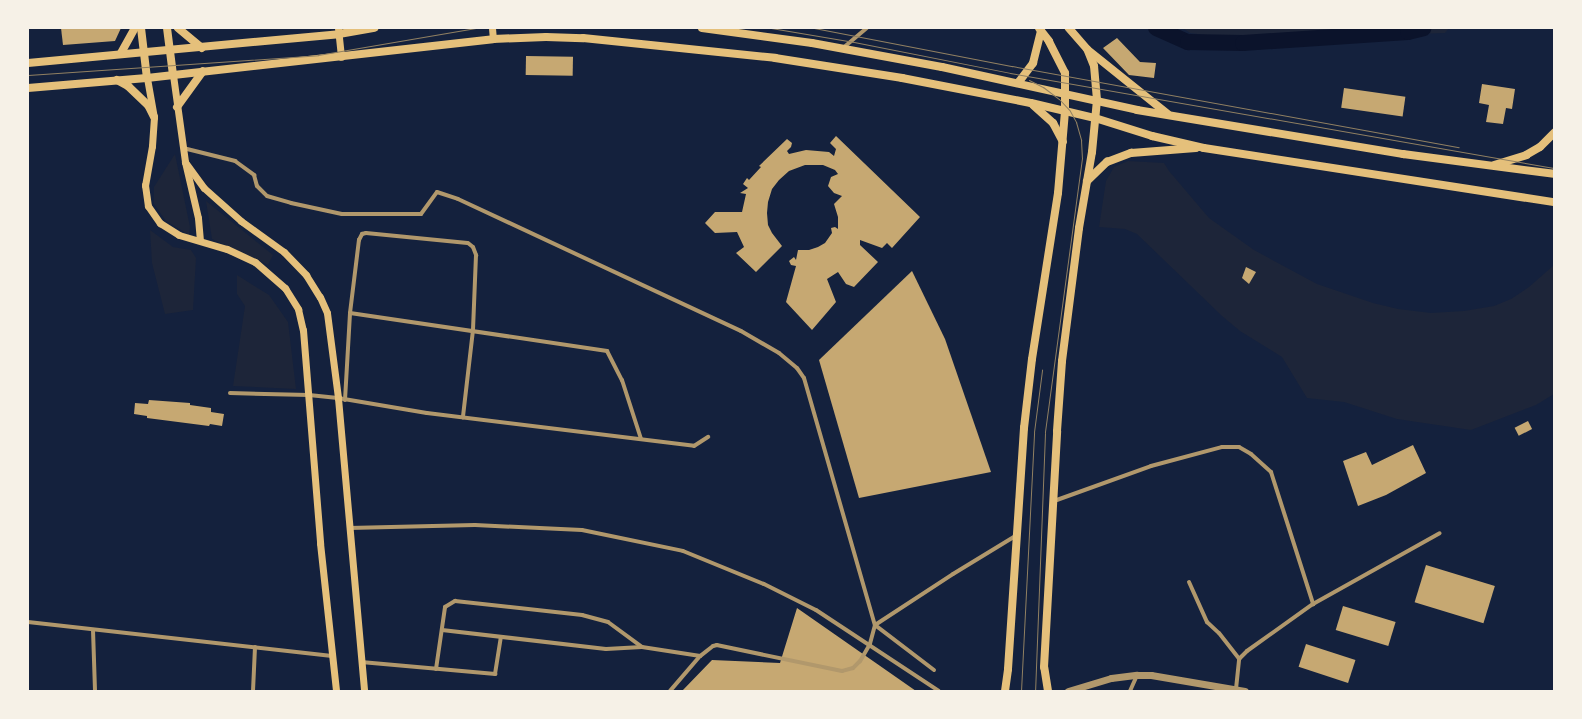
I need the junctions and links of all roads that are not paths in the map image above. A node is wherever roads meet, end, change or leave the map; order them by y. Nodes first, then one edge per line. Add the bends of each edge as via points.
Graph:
1 (135, 28) edge
2 (141, 28) edge
3 (167, 28) edge
4 (178, 28) edge
5 (374, 28) edge
6 (492, 28) edge
7 (702, 28) edge
8 (867, 28) edge
9 (1069, 28) edge
10 (1040, 30) edge
11 (338, 31) edge
12 (493, 39) junction
13 (202, 48) junction
14 (842, 49) junction
15 (1087, 49) junction
16 (169, 50) junction
17 (143, 51) junction
18 (120, 53) junction
19 (341, 57) junction
20 (28, 62) edge
21 (203, 71) junction
22 (173, 75) junction
23 (147, 78) junction
24 (116, 79) junction
25 (1018, 83) junction
26 (28, 88) edge
27 (1065, 93) junction
28 (1097, 100) junction
29 (1031, 104) junction
30 (177, 107) junction
31 (1065, 112) junction
32 (1168, 114) junction
33 (154, 118) junction
34 (1095, 118) junction
35 (1554, 133) edge
36 (1063, 142) junction
37 (183, 148) junction
38 (1204, 148) junction
39 (185, 162) junction
40 (1490, 166) junction
41 (1554, 174) edge
42 (1087, 181) junction
43 (1554, 202) edge
44 (200, 240) junction
45 (350, 313) junction
46 (473, 330) junction
47 (230, 393) dead end
48 (309, 395) junction
49 (338, 398) junction
50 (345, 400) junction
51 (463, 417) junction
52 (708, 437) dead end
53 (641, 439) junction
54 (1054, 501) junction
55 (349, 528) junction
56 (1440, 534) dead end
57 (1018, 535) junction
58 (1189, 582) dead end
59 (1313, 604) junction
60 (28, 622) edge
61 (875, 624) junction
62 (93, 630) junction
63 (442, 630) junction
64 (501, 637) junction
65 (255, 647) junction
66 (642, 647) junction
67 (333, 656) junction
68 (700, 656) junction
69 (1239, 659) junction
70 (361, 662) junction
71 (436, 669) junction
72 (934, 670) dead end
73 (1137, 675) junction
74 (1236, 689) junction
75 (95, 691) edge
76 (253, 691) edge
77 (336, 691) edge
78 (364, 691) edge
79 (670, 691) edge
80 (939, 691) edge
81 (1004, 691) edge
82 (1048, 691) edge
83 (1068, 691) edge
84 (1130, 691) edge
85 (1245, 691) edge

1 - 18 main road
2 - 17 main road
3 - 16 main road
4 - 13 main road
5 - 11 main road
6 - 12 main road
7 - 14 main road
8 - 14 street
9 - 15 main road
10 - 25 main road via 1033,64
10 - 27 main road via 1065,73
11 - 13 main road
11 - 19 main road
12 - 19 main road
12 - 29 main road via 583,38 741,54 902,78
13 - 16 main road
14 - 25 main road
15 - 28 main road via 1096,72
15 - 32 main road
16 - 17 main road
16 - 22 main road
17 - 18 main road
17 - 23 main road
18 - 20 main road
19 - 21 main road
21 - 22 main road
21 - 30 main road
22 - 23 main road
22 - 30 main road
23 - 24 main road
23 - 33 main road
24 - 26 main road
24 - 33 main road via 128,86 148,105
25 - 27 main road
27 - 28 main road
27 - 31 main road
28 - 32 main road
28 - 34 main road
29 - 31 main road
29 - 36 main road via 1046,115
30 - 37 main road
31 - 34 main road
31 - 36 main road
32 - 40 main road via 1403,154
33 - 44 main road via 145,185 148,206 160,223 179,235
34 - 38 main road via 1152,136
34 - 42 main road
35 - 40 main road via 1540,147 1526,155
36 - 57 main road via 1058,192 1030,374
37 - 39 main road
37 - 61 street via 235,161 254,175 257,186 267,196 342,214 421,214 437,192 588,259 741,332 779,353 789,360 804,378
38 - 42 main road via 1131,153 1107,162
38 - 43 main road
39 - 44 main road via 198,218
39 - 49 main road via 204,188 241,221 284,252 306,275 320,296 329,326
40 - 41 main road
42 - 54 main road via 1062,361
44 - 48 main road via 255,262 285,288 298,309 303,330
45 - 46 street
45 - 46 street via 359,240 362,234 366,232 468,243 476,255
45 - 50 street
46 - 51 street
46 - 53 street via 607,351 622,380
47 - 48 street
48 - 49 street
48 - 67 main road via 320,543
49 - 50 street
49 - 55 main road
50 - 51 street
51 - 53 street
52 - 53 street via 694,446
54 - 59 street via 1151,466 1222,447 1239,447 1271,472
54 - 82 main road via 1044,667
55 - 70 main road
55 - 80 street via 475,525 582,530 684,551 764,584 816,610
56 - 59 street
57 - 61 street
57 - 81 main road via 1008,669
58 - 69 street via 1207,622
59 - 69 street
60 - 62 street
61 - 68 street via 870,644 860,661 853,668 842,671 717,645
61 - 72 street
62 - 65 street
62 - 75 street
63 - 64 street
63 - 66 street via 445,607 455,601 588,617 608,622
63 - 71 street
64 - 66 street via 606,649
64 - 71 street via 495,674
65 - 67 street
65 - 76 street
66 - 68 street
67 - 77 main road
68 - 79 street
69 - 74 street
70 - 71 street
70 - 78 main road
73 - 74 street
73 - 83 street via 1111,678
73 - 84 street
74 - 85 street

